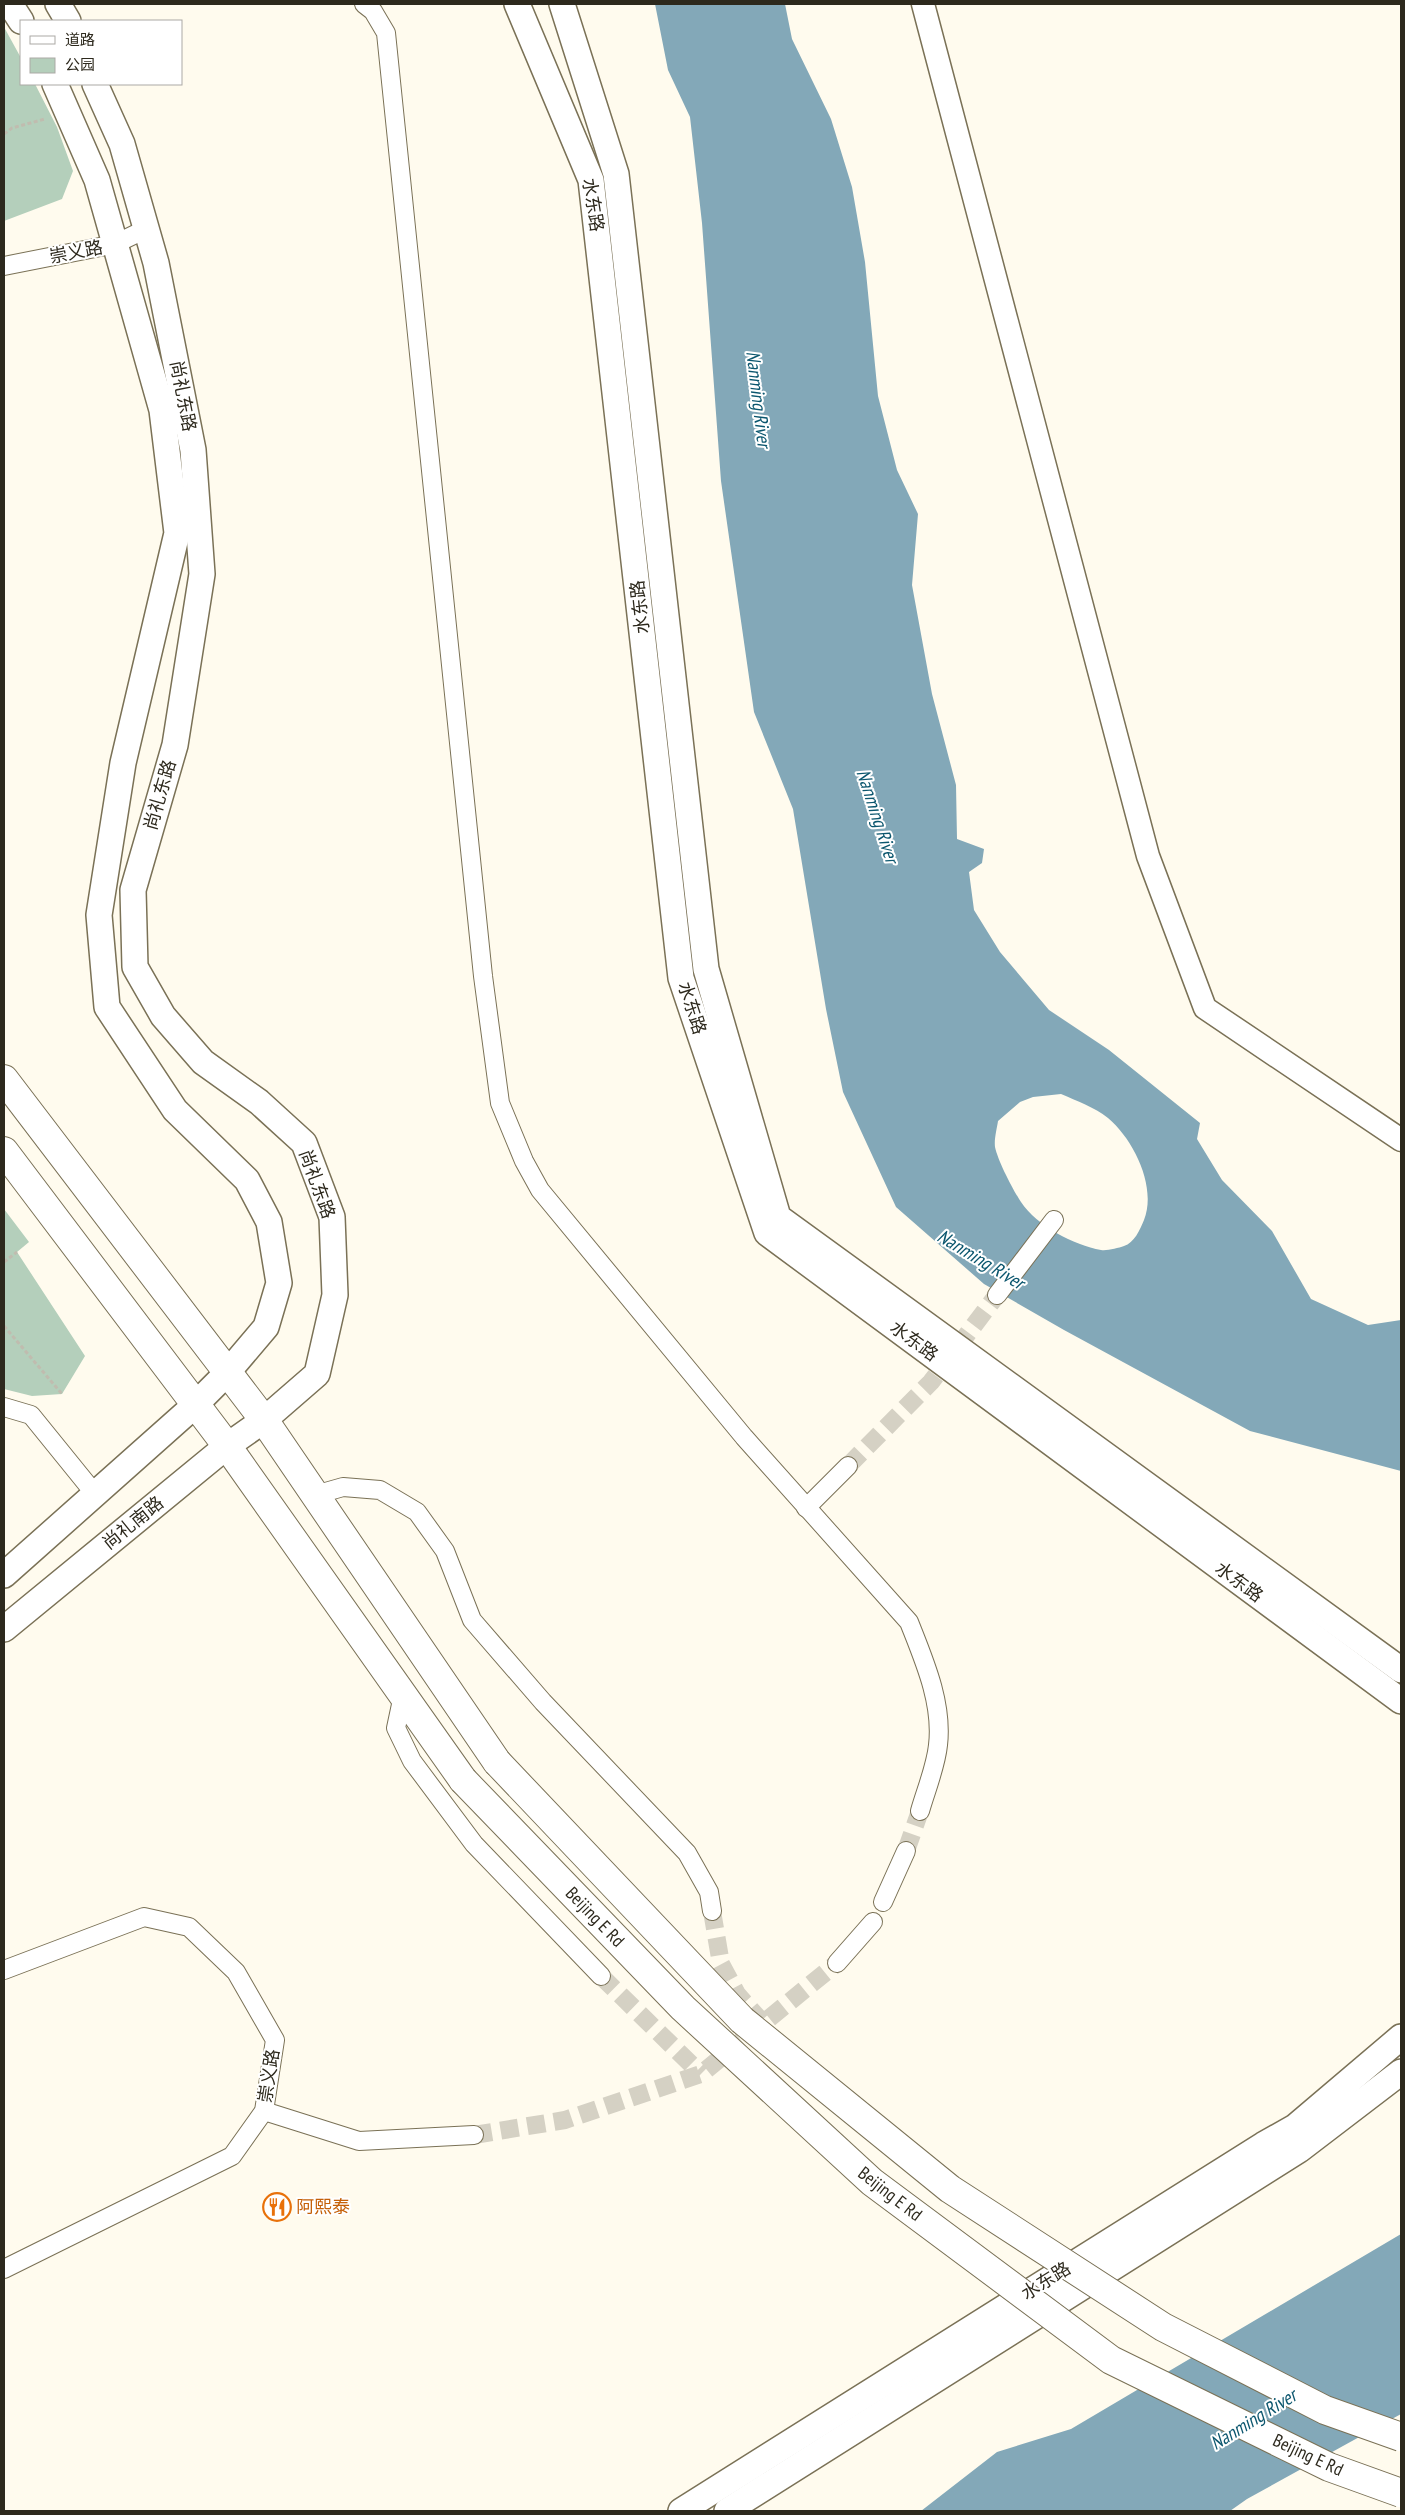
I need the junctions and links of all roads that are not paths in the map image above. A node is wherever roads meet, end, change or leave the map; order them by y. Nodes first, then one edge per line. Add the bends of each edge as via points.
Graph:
1 (10, 4) edge
2 (58, 4) edge
3 (364, 4) edge
4 (516, 4) edge
5 (562, 4) edge
6 (923, 4) edge
7 (20, 20) edge
8 (67, 20) edge
9 (54, 85) edge
10 (95, 85) edge
11 (146, 229) junction
12 (115, 244) junction
13 (4, 266) edge
14 (4, 1079) edge
15 (1401, 1140) edge
16 (4, 1151) edge
17 (1054, 1220) dead end
18 (997, 1294) tunnel mouth
19 (227, 1373) junction
20 (194, 1406) junction
21 (4, 1407) edge
22 (264, 1420) junction
23 (226, 1446) junction
24 (848, 1466) tunnel mouth
25 (94, 1494) junction
26 (315, 1495) junction
27 (806, 1508) junction
28 (4, 1575) edge
29 (4, 1629) edge
30 (1401, 1670) edge
31 (402, 1694) junction
32 (1401, 1701) edge
33 (920, 1811) tunnel mouth
34 (906, 1851) tunnel mouth
35 (883, 1902) dead end
36 (712, 1911) tunnel mouth
37 (873, 1922) dead end
38 (837, 1963) tunnel mouth
39 (4, 1970) edge
40 (601, 1976) tunnel mouth
41 (1401, 2037) edge
42 (1401, 2072) edge
43 (264, 2112) junction
44 (474, 2135) tunnel mouth
45 (4, 2269) edge
46 (1401, 2437) edge
47 (1401, 2493) edge
48 (681, 2511) edge
49 (727, 2511) edge

1 - 7 main road
2 - 8 main road
3 - 27 street via 373,11 386,33 482,966 500,1103 540,1190
4 - 32 main road, 水东路 via 592,180 682,978 767,1234
5 - 30 main road, 水东路 via 616,174 706,968 778,1217
6 - 15 street via 1148,856 1205,1008
9 - 12 main road, 尚礼东路 via 97,180
10 - 11 main road, 尚礼东路 via 122,144
11 - 12 street, 崇义路
11 - 22 main road, 尚礼东路 via 156,263 194,450 202,574 175,745 133,890 135,967 163,1016 203,1062 259,1102 304,1143 332,1216 335,1294 316,1374
12 - 13 street, 崇义路
12 - 19 main road, 尚礼东路 via 162,410 177,533 123,763 99,915 108,1007 175,1110 247,1180 269,1222 280,1283 266,1327
14 - 19 highway, Beijing E Rd
16 - 20 highway, Beijing E Rd
17 - 18 street
19 - 20 main road
19 - 22 highway, Beijing E Rd
20 - 23 highway, Beijing E Rd
20 - 25 main road
21 - 25 street via 31,1415
22 - 23 main road, 尚礼南路
22 - 26 highway, Beijing E Rd
23 - 29 main road, 尚礼南路
23 - 31 highway, Beijing E Rd
24 - 27 street
25 - 28 main road
26 - 36 street via 343,1487 380,1490 417,1512 445,1551 472,1620 543,1702 687,1853 709,1892
26 - 46 highway, Beijing E Rd, bridge via 497,1762 742,2020 950,2189 1163,2327 1325,2410
27 - 33 street via 909,1622 923,1659 937,1708 938,1745
31 - 40 street via 396,1728 412,1761 474,1844
31 - 47 highway, Beijing E Rd, bridge via 463,1780 683,2008 880,2188 1110,2360 1329,2467
34 - 35 street
37 - 38 street
39 - 43 street, 崇义路 via 144,1917 188,1928 236,1972 274,2040
41 - 48 main road, 水东路 via 1295,2127
42 - 49 main road, 水东路 via 1299,2150
43 - 44 street via 359,2140
43 - 45 street, 崇义路 via 232,2156

